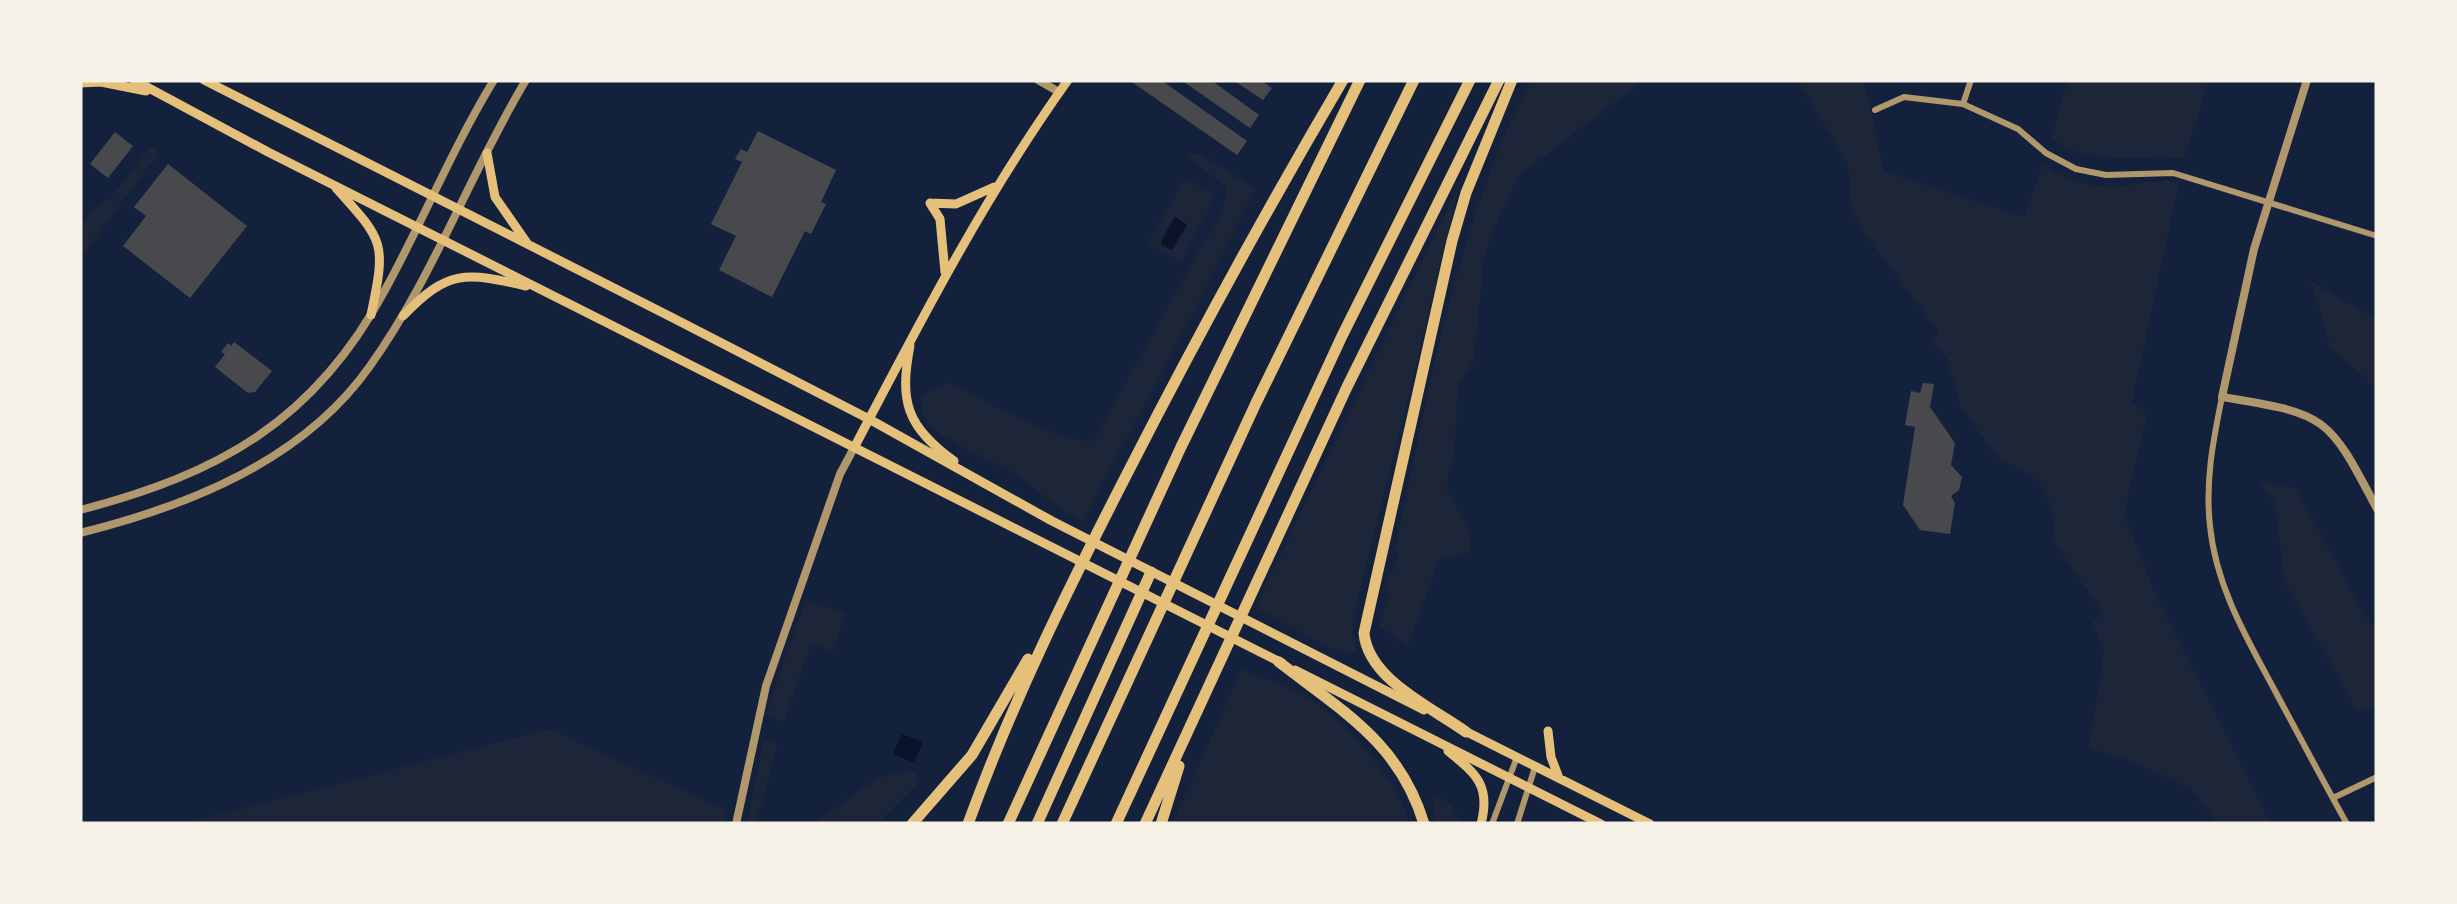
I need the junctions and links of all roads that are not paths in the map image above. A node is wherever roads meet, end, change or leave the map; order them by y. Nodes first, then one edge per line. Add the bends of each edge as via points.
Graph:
1 (134, 80) edge
2 (204, 80) edge
3 (494, 80) edge
4 (526, 80) edge
5 (1038, 80) edge
6 (1068, 80) edge
7 (1344, 80) edge
8 (1360, 80) edge
9 (1414, 80) edge
10 (1470, 80) edge
11 (1499, 80) edge
12 (1512, 80) edge
13 (1971, 80) edge
14 (2307, 80) edge
15 (80, 83) edge
16 (156, 92) junction
17 (1059, 92) junction
18 (1963, 104) junction
19 (1875, 110) dead end
20 (487, 153) junction
21 (330, 182) junction
22 (996, 186) junction
23 (433, 196) junction
24 (2269, 202) junction
25 (458, 209) junction
26 (418, 226) junction
27 (2377, 236) edge
28 (443, 239) junction
29 (529, 245) junction
30 (945, 273) junction
31 (542, 290) junction
32 (371, 315) junction
33 (403, 316) junction
34 (914, 333) junction
35 (2222, 398) junction
36 (869, 419) junction
37 (855, 446) junction
38 (994, 488) junction
39 (2377, 509) edge
40 (80, 510) edge
41 (80, 533) edge
42 (1151, 572) junction
43 (1142, 592) junction
44 (1054, 617) junction
45 (1279, 662) junction
46 (1198, 710) junction
47 (1548, 731) dead end
48 (1466, 732) junction
49 (1430, 737) junction
50 (1518, 756) junction
51 (1536, 766) junction
52 (1508, 776) junction
53 (2377, 777) edge
54 (1559, 778) junction
55 (1527, 786) junction
56 (2333, 798) junction
57 (736, 824) edge
58 (912, 824) edge
59 (968, 824) edge
60 (1008, 824) edge
61 (1037, 824) edge
62 (1062, 824) edge
63 (1116, 824) edge
64 (1145, 824) edge
65 (1161, 824) edge
66 (1424, 824) edge
67 (1481, 824) edge
68 (1492, 824) edge
69 (1517, 824) edge
70 (1601, 824) edge
71 (1650, 824) edge
72 (2346, 824) edge

1 - 16 main road
2 - 23 main road
3 - 23 street
4 - 20 street
5 - 17 street
6 - 17 main road
7 - 44 highway via 1237,263
8 - 60 highway via 1180,448
9 - 62 highway
10 - 63 highway via 1334,353
11 - 46 highway
12 - 48 highway via 1452,240 1364,633 1369,655 1388,680
13 - 18 street
14 - 24 street
15 - 16 main road
16 - 21 main road
17 - 22 main road
18 - 19 street via 1915,96
18 - 24 street via 2018,129 2076,169 2173,173
20 - 25 street
20 - 29 main road via 494,197
21 - 26 main road
21 - 32 main road via 378,240 382,264
22 - 30 main road
22 - 30 main road via 956,204 930,203 940,219
23 - 25 main road
23 - 26 street
24 - 27 street
24 - 35 street
25 - 28 street
25 - 29 main road
26 - 28 main road
26 - 32 street
28 - 31 main road
28 - 33 street
29 - 36 main road
30 - 34 main road
31 - 33 main road via 463,276 439,285
31 - 37 main road
32 - 40 street via 308,394 248,444 177,481
33 - 41 street via 348,393 303,435 191,500
34 - 36 main road
34 - 38 main road via 904,385 919,430
35 - 39 street via 2321,422 2340,442
35 - 56 street via 2208,496 2221,581
36 - 37 main road
36 - 38 main road
37 - 43 main road
37 - 57 street via 766,686
38 - 42 main road
42 - 43 highway
42 - 48 main road
43 - 45 main road
43 - 61 highway
44 - 58 highway via 972,755
44 - 59 highway
45 - 49 main road
45 - 66 highway via 1396,760
46 - 64 highway
46 - 65 highway
47 - 54 main road
48 - 50 main road
49 - 52 main road
49 - 67 main road via 1480,781
50 - 51 main road
50 - 52 street
51 - 54 main road
51 - 55 street
52 - 55 main road
52 - 68 street
53 - 56 street
54 - 71 main road
55 - 69 street
55 - 70 main road
56 - 72 street

